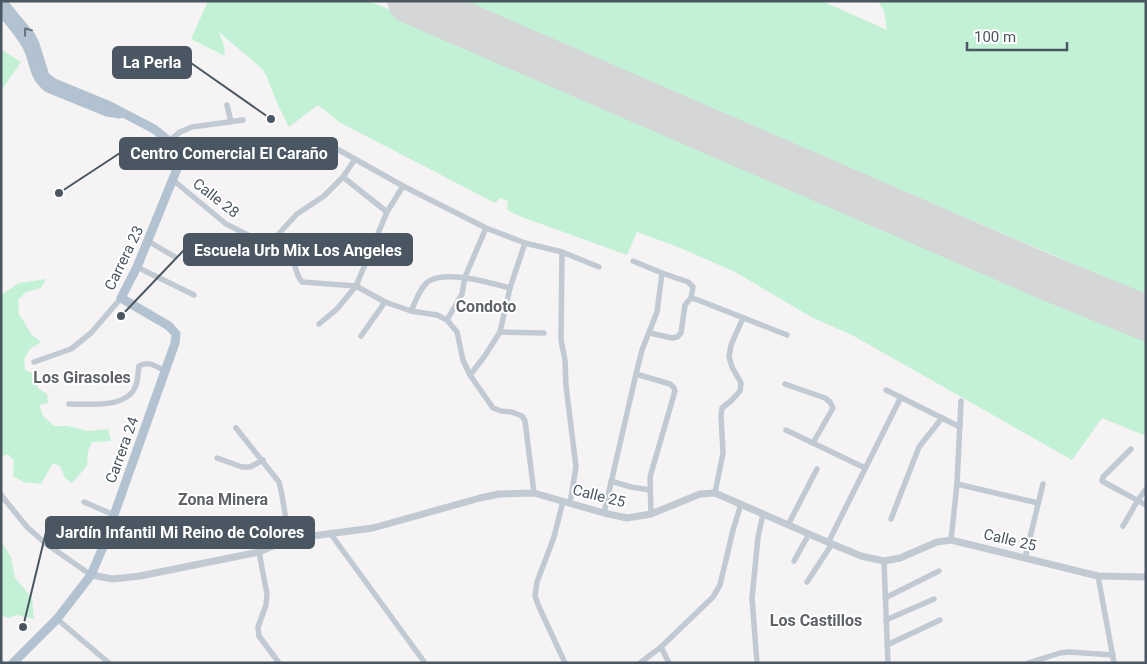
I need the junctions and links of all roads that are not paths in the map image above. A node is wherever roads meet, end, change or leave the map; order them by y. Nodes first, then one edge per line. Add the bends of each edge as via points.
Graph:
1 (2, 1) edge
2 (1, 11) edge
3 (227, 105) dead end
4 (124, 114) junction
5 (243, 120) dead end
6 (231, 122) junction
7 (169, 141) junction
8 (178, 159) junction
9 (355, 159) junction
10 (343, 177) junction
11 (173, 180) junction
12 (404, 186) junction
13 (387, 212) junction
14 (486, 228) junction
15 (274, 239) junction
16 (148, 241) junction
17 (525, 243) junction
18 (562, 252) junction
19 (175, 258) dead end
20 (633, 260) dead end
21 (137, 267) junction
22 (599, 267) dead end
23 (662, 273) junction
24 (466, 277) junction
25 (356, 286) junction
26 (510, 288) junction
27 (194, 295) dead end
28 (121, 298) junction
29 (691, 298) junction
30 (385, 302) junction
31 (411, 310) junction
32 (743, 318) junction
33 (447, 320) junction
34 (319, 324) dead end
35 (500, 332) junction
36 (544, 333) dead end
37 (650, 333) junction
38 (788, 335) dead end
39 (361, 336) dead end
40 (34, 362) dead end
41 (166, 371) junction
42 (636, 374) junction
43 (470, 375) junction
44 (786, 384) dead end
45 (886, 390) dead end
46 (901, 397) junction
47 (961, 401) dead end
48 (69, 404) dead end
49 (942, 418) junction
50 (960, 427) junction
51 (236, 428) dead end
52 (786, 430) dead end
53 (813, 443) junction
54 (1131, 450) dead end
55 (217, 458) dead end
56 (263, 460) junction
57 (865, 468) junction
58 (817, 469) dead end
59 (611, 481) junction
60 (957, 484) junction
61 (1042, 484) dead end
62 (1146, 489) edge
63 (650, 490) junction
64 (534, 493) junction
65 (715, 493) junction
66 (1, 494) edge
67 (1138, 500) junction
68 (84, 502) dead end
69 (567, 502) junction
70 (1038, 503) junction
71 (741, 504) junction
72 (1146, 505) edge
73 (604, 513) junction
74 (651, 514) junction
75 (763, 514) junction
76 (114, 515) junction
77 (891, 519) dead end
78 (788, 525) junction
79 (1123, 526) dead end
80 (330, 534) junction
81 (809, 534) junction
82 (289, 539) junction
83 (952, 540) junction
84 (830, 543) junction
85 (259, 552) junction
86 (1025, 558) junction
87 (794, 561) dead end
88 (884, 561) junction
89 (940, 571) dead end
90 (91, 575) junction
91 (1098, 576) junction
92 (1146, 577) edge
93 (807, 582) dead end
94 (885, 598) junction
95 (934, 599) dead end
96 (57, 619) junction
97 (886, 620) junction
98 (940, 620) dead end
99 (887, 646) junction
100 (661, 647) junction
101 (1113, 655) junction
102 (13, 663) edge
103 (109, 663) edge
104 (278, 663) edge
105 (424, 663) edge
106 (565, 663) edge
107 (640, 663) edge
108 (668, 663) edge
109 (757, 663) edge
110 (888, 663) edge
111 (1028, 663) edge
112 (1114, 663) edge

4 -> 1 main road via 45,76 32,36
2 - 4 main road via 26,45 42,84 107,112
3 - 6 street
4 - 7 main road via 154,129
5 - 6 street
6 - 7 street via 192,127
7 - 8 main road
8 - 9 street via 250,151 294,152 326,145
8 - 11 main road, Carrera 23
9 - 10 street
9 - 12 street
10 - 13 street
10 - 15 street via 324,196 297,214
11 - 15 street, Calle 28 via 226,224 250,236
11 - 16 main road, Carrera 23
12 - 13 street
12 - 14 street
13 - 25 street
14 - 17 street
14 - 24 street
15 - 25 street via 291,255 302,282
16 - 19 street
16 - 21 main road, Carrera 23
17 - 18 street
17 - 26 street
18 - 22 street
18 - 69 street via 561,340 576,467
20 - 23 street
21 - 27 street
21 - 28 main road, Carrera 23
23 - 29 street via 691,284
23 - 37 street via 658,312
24 - 26 street
24 - 31 street via 437,277 429,281 422,287
24 - 33 street via 462,294
25 - 30 street
25 - 34 street
26 - 35 street
28 - 40 street, Carrera 23 via 91,333 71,349
28 - 41 main road, Carrera 24 via 169,326 176,334
29 - 32 street
29 - 37 street via 684,305 678,337
30 - 31 street
30 - 39 street
31 - 33 street
32 - 38 street
32 - 65 street via 729,357 741,383 740,391 722,408 723,453
33 - 43 street via 456,332
35 - 36 street
35 - 43 street
37 - 42 street
41 - 48 street via 142,364 135,387 128,397 113,404
41 - 76 main road, Carrera 24
42 - 59 street
42 - 63 street via 670,384 675,391 650,477
43 - 64 street via 493,408 522,416 525,421
44 - 53 street via 825,398 833,408
45 - 46 street
46 - 49 street
46 - 57 street
47 - 50 street
49 - 50 street
49 - 77 street via 919,447
50 - 60 street
51 - 56 street
52 - 53 street
53 - 57 street
54 - 67 street via 1102,479
55 - 56 street via 242,467 250,467
56 - 82 street via 279,482
57 - 84 street
58 - 78 street
59 - 63 street
59 - 73 street
60 - 70 street
60 - 83 street
61 - 70 street
62 - 67 street
63 - 74 street
64 - 69 street, Calle 25
64 - 80 street, Calle 25 via 499,494 373,528
65 - 71 street, Calle 25
65 - 74 street, Calle 25 via 700,494
66 - 90 street via 27,527
67 - 72 street
67 - 79 street
68 - 76 street
69 - 73 street, Calle 25
69 - 106 street via 537,582 535,596
70 - 86 street
71 - 75 street, Calle 25
71 - 100 street via 720,586 713,597
73 - 74 street, Calle 25 via 627,518
75 - 78 street, Calle 25
75 - 109 street via 752,598
76 - 90 main road, Carrera 24
78 - 81 street, Calle 25
80 - 82 street, Calle 25
80 - 105 street
81 - 84 street, Calle 25
81 - 87 street
82 - 85 street, Calle 25
83 - 86 street, Calle 25
83 - 88 street, Calle 25 via 937,542 900,558
84 - 88 street, Calle 25 via 861,556
84 - 93 street
85 - 90 street, Calle 25 via 140,576 114,579
85 - 104 street via 267,594 258,627 259,636
86 - 91 street, Calle 25
88 - 94 street
89 - 94 street
90 - 96 main road, Carrera 24
91 - 92 street, Calle 25
91 - 101 street
94 - 97 street
95 - 97 street
96 - 102 main road, Carrera 24
96 - 103 street
97 - 99 street
98 - 99 street
99 - 110 street
100 - 107 street
100 - 108 street
101 - 111 street via 1069,652
101 - 112 street

